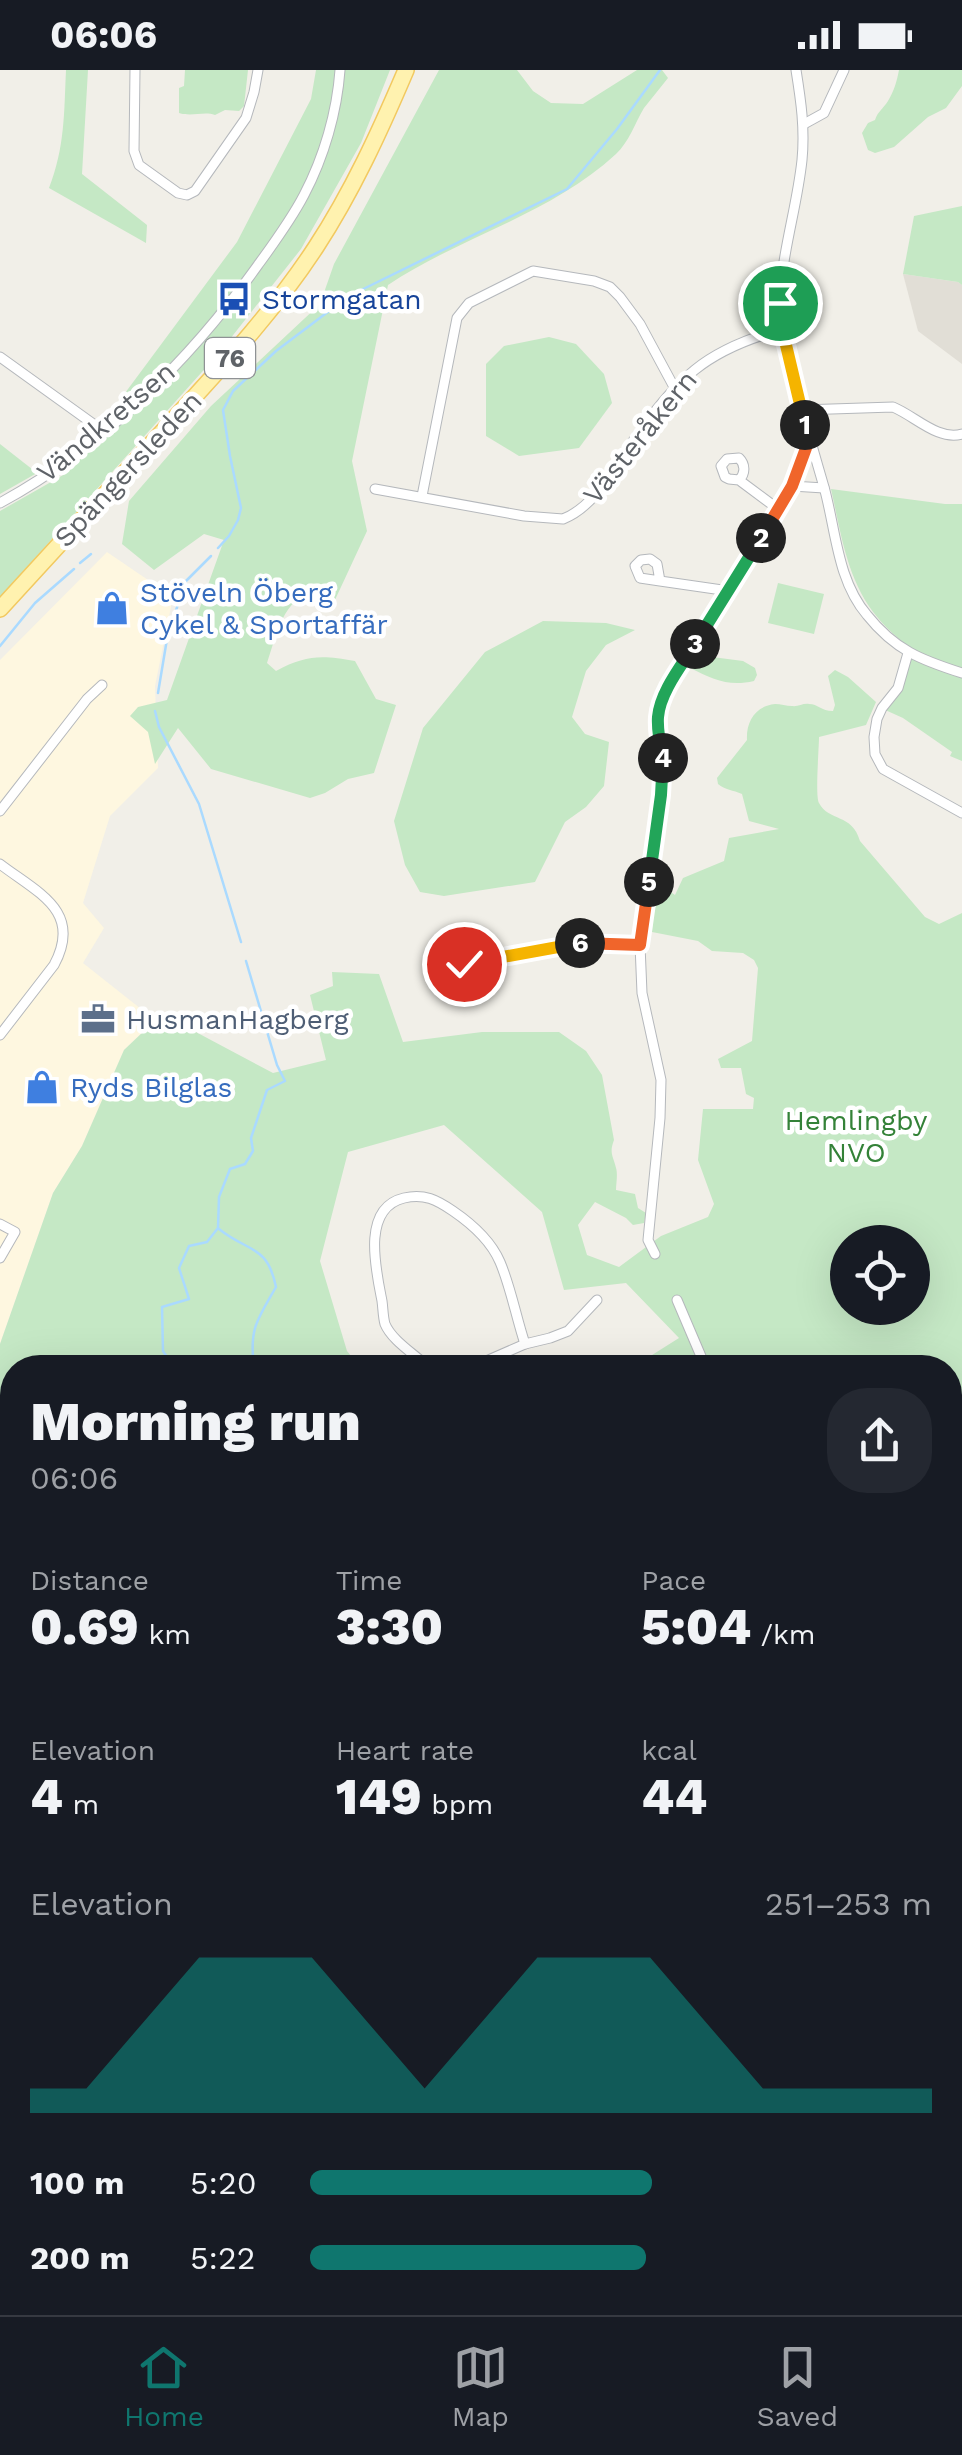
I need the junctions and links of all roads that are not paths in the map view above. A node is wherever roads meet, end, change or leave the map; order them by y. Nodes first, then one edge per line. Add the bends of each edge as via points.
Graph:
1 (135, 70) edge
2 (258, 70) edge
3 (340, 70) edge
4 (406, 70) edge
5 (796, 70) edge
6 (844, 70) edge
7 (804, 124) junction
8 (783, 329) junction
9 (0, 357) edge
10 (674, 387) junction
11 (801, 410) junction
12 (103, 432) junction
13 (962, 434) edge
14 (809, 440) junction
15 (739, 480) dead end
16 (792, 486) junction
17 (824, 488) junction
18 (375, 489) dead end
19 (422, 496) junction
20 (0, 503) edge
21 (778, 509) junction
22 (660, 581) dead end
23 (729, 591) junction
24 (0, 609) edge
25 (908, 653) junction
26 (962, 673) edge
27 (102, 685) dead end
28 (0, 810) edge
29 (962, 812) edge
30 (0, 864) edge
31 (640, 945) junction
32 (447, 966) dead end
33 (0, 1035) edge
34 (0, 1224) edge
35 (655, 1254) dead end
36 (0, 1258) edge
37 (597, 1300) dead end
38 (676, 1300) dead end
39 (525, 1344) junction
40 (415, 1355) edge
41 (500, 1355) edge
42 (700, 1355) edge

1 - 2 street via 134,151 140,165 187,195 246,118
3 - 12 street, Vändkretsen via 322,152 286,227 170,372
4 - 24 main road, Spängersleden / 76 via 352,184 280,298
5 - 7 street
6 - 7 street via 828,108
7 - 8 street via 780,303
8 - 10 street, Västeråkern via 712,355
8 - 11 street
9 - 12 street
10 - 19 street, Västeråkern via 594,496 569,517 524,516
10 - 19 street via 615,291 588,279 533,272 469,303 457,318
11 - 13 street via 893,407 940,434
11 - 14 street
12 - 20 street, Vändkretsen
14 - 16 street
14 - 17 street
15 - 21 street
16 - 17 street
16 - 21 street
17 - 25 street via 849,586 865,613
18 - 19 street, Västeråkern
21 - 23 street
22 - 23 street
23 - 31 street via 659,709 661,795
25 - 26 street
25 - 29 street via 898,688 878,719 876,754 883,769
27 - 28 street
30 - 33 street via 52,905 65,933 54,965
31 - 32 street via 578,943
31 - 35 street via 642,993 661,1080 648,1240
34 - 36 street via 16,1232
37 - 39 street via 568,1331
38 - 42 street
39 - 40 street via 499,1260 484,1238 436,1199 416,1195 395,1200 375,1234 386,1325
39 - 41 street

